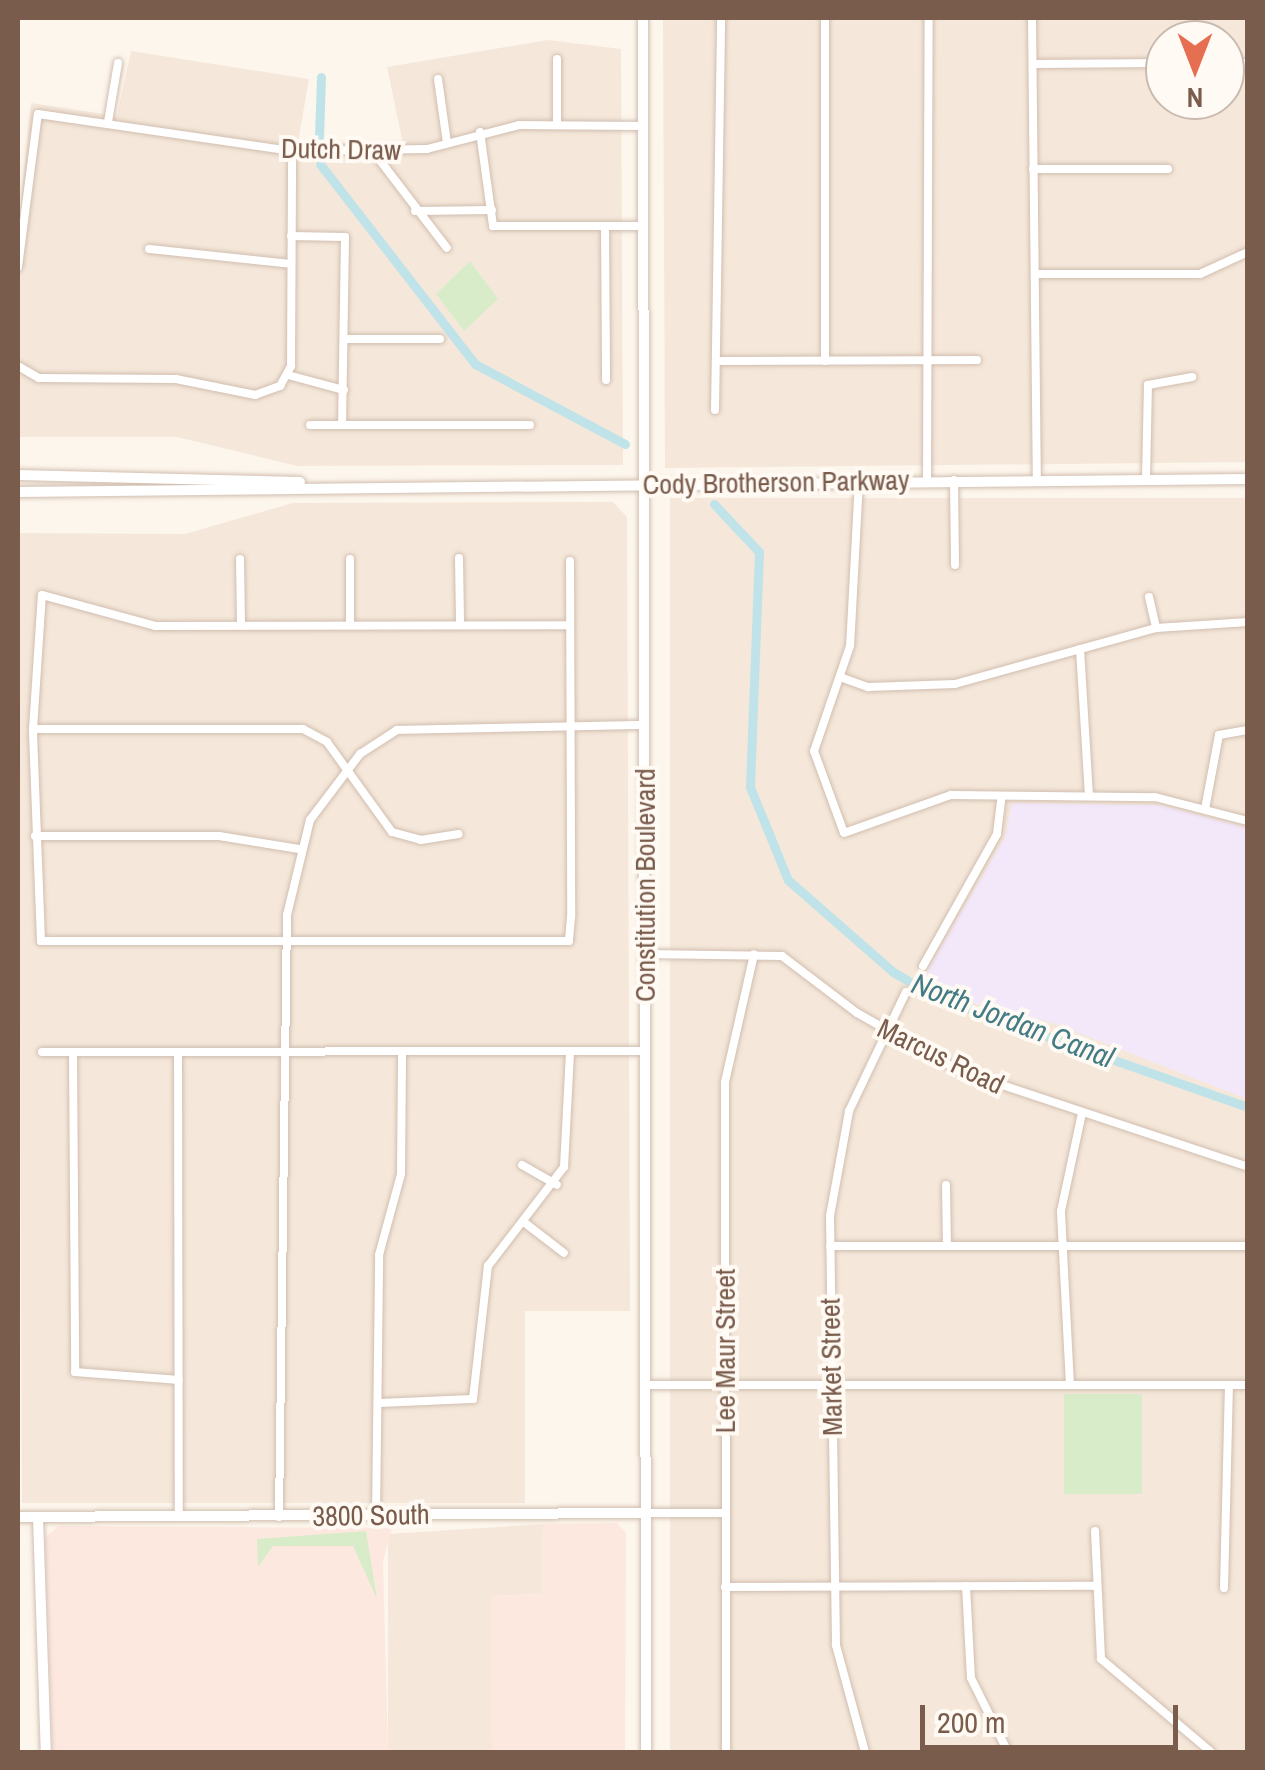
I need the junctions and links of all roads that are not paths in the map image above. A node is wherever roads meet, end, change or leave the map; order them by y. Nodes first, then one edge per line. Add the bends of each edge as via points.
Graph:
1 (643, 18) edge
2 (721, 18) edge
3 (824, 18) edge
4 (928, 18) edge
5 (1032, 18) edge
6 (556, 59) dead end
7 (118, 63) dead end
8 (1145, 63) edge
9 (1033, 64) junction
10 (438, 79) dead end
11 (108, 122) junction
12 (557, 124) junction
13 (643, 126) junction
14 (480, 132) junction
15 (447, 143) junction
16 (292, 150) junction
17 (372, 150) junction
18 (1168, 168) dead end
19 (1033, 169) junction
20 (492, 210) junction
21 (415, 211) junction
22 (605, 226) junction
23 (643, 226) junction
24 (291, 236) junction
25 (447, 248) dead end
26 (149, 249) dead end
27 (1248, 252) edge
28 (291, 264) junction
29 (18, 267) edge
30 (1035, 274) junction
31 (440, 338) dead end
32 (345, 339) junction
33 (825, 360) junction
34 (928, 360) junction
35 (977, 360) dead end
36 (721, 361) junction
37 (18, 366) edge
38 (288, 375) junction
39 (1192, 376) dead end
40 (606, 380) dead end
41 (344, 390) junction
42 (714, 410) dead end
43 (342, 424) junction
44 (530, 424) dead end
45 (310, 425) dead end
46 (18, 475) edge
47 (1248, 479) edge
48 (859, 480) junction
49 (927, 480) junction
50 (954, 480) junction
51 (1037, 480) junction
52 (1146, 480) junction
53 (305, 483) junction
54 (646, 483) junction
55 (18, 492) edge
56 (459, 558) dead end
57 (240, 559) dead end
58 (350, 559) dead end
59 (570, 562) dead end
60 (955, 566) dead end
61 (1149, 597) dead end
62 (1248, 622) edge
63 (350, 625) junction
64 (460, 625) junction
65 (570, 625) junction
66 (241, 626) junction
67 (1156, 628) junction
68 (1080, 649) junction
69 (840, 677) junction
70 (646, 725) junction
71 (570, 726) junction
72 (33, 729) junction
73 (1248, 730) edge
74 (346, 769) junction
75 (1002, 796) junction
76 (1090, 796) junction
77 (1205, 808) junction
78 (1248, 820) edge
79 (459, 834) dead end
80 (36, 836) junction
81 (299, 849) junction
82 (287, 944) junction
83 (645, 954) junction
84 (754, 954) junction
85 (923, 966) dead end
86 (906, 992) dead end
87 (886, 1030) junction
88 (287, 1051) junction
89 (402, 1051) junction
90 (570, 1051) junction
91 (645, 1051) junction
92 (42, 1052) dead end
93 (73, 1052) junction
94 (178, 1052) junction
95 (1082, 1113) junction
96 (522, 1165) dead end
97 (1248, 1167) edge
98 (946, 1185) dead end
99 (556, 1186) junction
100 (525, 1223) junction
101 (830, 1246) junction
102 (947, 1246) junction
103 (1061, 1246) junction
104 (1248, 1246) edge
105 (564, 1252) dead end
106 (179, 1380) junction
107 (645, 1385) junction
108 (725, 1385) junction
109 (830, 1385) junction
110 (1070, 1385) junction
111 (1229, 1385) junction
112 (1248, 1385) edge
113 (378, 1403) junction
114 (725, 1512) junction
115 (645, 1514) junction
116 (279, 1516) junction
117 (376, 1516) junction
118 (18, 1517) edge
119 (38, 1517) junction
120 (179, 1517) junction
121 (1095, 1531) dead end
122 (836, 1586) junction
123 (966, 1586) junction
124 (1095, 1586) junction
125 (725, 1587) junction
126 (1224, 1588) dead end
127 (46, 1752) edge
128 (646, 1752) edge
129 (726, 1752) edge
130 (865, 1752) edge
131 (1008, 1752) edge
132 (1211, 1752) edge

1 - 13 main road, Constitution Boulevard
2 - 36 street
3 - 33 street
4 - 34 street
5 - 9 street
6 - 12 street
7 - 11 street
8 - 9 street
9 - 19 street
10 - 15 street
11 - 16 street, Dutch Draw
11 - 29 street, Dutch Draw via 38,114
12 - 13 street, Dutch Draw
12 - 14 street, Dutch Draw
13 - 23 main road, Constitution Boulevard
14 - 15 street, Dutch Draw
14 - 20 street
15 - 17 street, Dutch Draw
16 - 17 street, Dutch Draw
16 - 24 street
17 - 21 street
18 - 19 street
19 - 30 street
20 - 21 street
20 - 22 street via 493,226
21 - 25 street
22 - 23 street
22 - 40 street
23 - 54 main road, Constitution Boulevard
24 - 28 street
24 - 32 street via 345,237
26 - 28 street
27 - 30 street via 1200,274
28 - 38 street
30 - 51 street
31 - 32 street
32 - 41 street
33 - 34 street
33 - 36 street
34 - 35 street
34 - 49 street
36 - 42 street
37 - 38 street via 39,378 176,380 255,395
38 - 41 street
39 - 52 street via 1148,384
41 - 43 street
43 - 44 street
43 - 45 street
46 - 53 main road, Cody Brotherson Parkway via 267,474
47 - 52 main road, Cody Brotherson Parkway
48 - 49 main road, Cody Brotherson Parkway
48 - 54 main road, Cody Brotherson Parkway
48 - 69 street
49 - 50 main road, Cody Brotherson Parkway
50 - 51 main road, Cody Brotherson Parkway
50 - 60 street
51 - 52 main road, Cody Brotherson Parkway
53 - 54 main road, Cody Brotherson Parkway
53 - 55 main road, Cody Brotherson Parkway
54 - 70 main road, Constitution Boulevard
56 - 64 street
57 - 66 street
58 - 63 street
59 - 65 street
61 - 67 street
62 - 67 street
63 - 64 street
63 - 66 street
64 - 65 street
65 - 71 street
66 - 72 street via 135,624 42,596
67 - 68 street
68 - 69 street via 955,684 868,686
68 - 76 street
69 - 75 street via 814,751 844,833 923,798
70 - 71 street
70 - 83 main road, Constitution Boulevard
71 - 74 street via 410,728 376,740
71 - 82 street via 569,942
72 - 74 street via 303,729
72 - 80 street
73 - 77 street via 1218,735
74 - 79 street via 392,832 421,840
74 - 81 street
75 - 76 street
75 - 85 street via 997,834
76 - 77 street
77 - 78 street
80 - 81 street via 219,836
80 - 82 street via 41,941
81 - 82 street
82 - 88 street
83 - 84 street, Marcus Road
83 - 91 main road, Constitution Boulevard
84 - 87 street, Marcus Road via 792,960
84 - 108 street, Lee Maur Street via 725,1074
86 - 87 street, Market Street
87 - 95 street, Marcus Road via 977,1078
87 - 101 street, Market Street via 842,1135
88 - 89 street
88 - 94 street
88 - 116 street via 277,1188
89 - 90 street
89 - 113 street via 401,1174 379,1255
90 - 91 street
90 - 99 street via 569,1147
91 - 107 main road, Constitution Boulevard
92 - 93 street
93 - 94 street
93 - 106 street via 78,1377
94 - 106 street
95 - 97 street, Marcus Road
95 - 103 street
96 - 99 street
98 - 102 street
99 - 100 street
100 - 105 street
100 - 113 street via 482,1282 473,1399
101 - 102 street
101 - 109 street, Market Street
102 - 103 street
103 - 104 street
103 - 110 street
106 - 120 street
107 - 108 street
107 - 115 main road, Constitution Boulevard
108 - 109 street
108 - 114 street, Lee Maur Street
109 - 110 street
109 - 122 street, Market Street
110 - 111 street
111 - 112 street
111 - 126 street
113 - 117 street
114 - 115 street, 3800 South
114 - 125 street, Lee Maur Street
115 - 117 main road, 3800 South
115 - 128 main road, Constitution Boulevard
116 - 117 main road, 3800 South
116 - 120 main road, 3800 South
118 - 119 main road, 3800 South
119 - 120 main road, 3800 South
119 - 127 main road
121 - 124 street
122 - 123 street
122 - 125 street
122 - 130 street, Market Street via 840,1680
123 - 124 street
123 - 131 street via 970,1678
124 - 132 street via 1097,1647 1108,1670 1188,1724
125 - 129 street, Lee Maur Street

